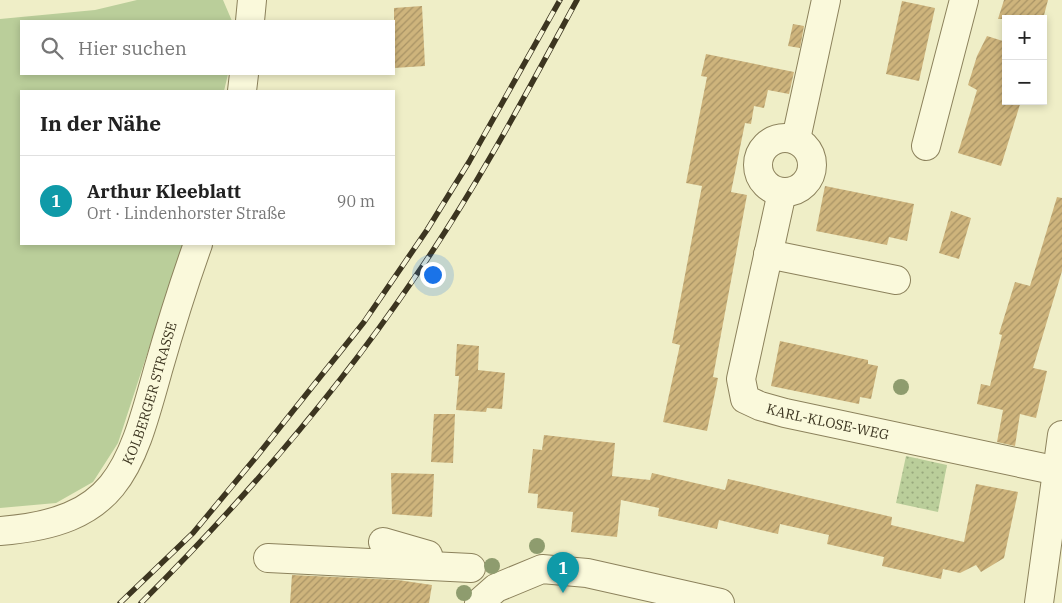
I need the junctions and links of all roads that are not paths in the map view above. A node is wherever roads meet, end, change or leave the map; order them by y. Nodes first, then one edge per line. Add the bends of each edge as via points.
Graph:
1 (252, 0) edge
2 (826, 0) edge
3 (964, 0) edge
4 (250, 20) edge
5 (244, 75) edge
6 (242, 90) edge
7 (796, 139) junction
8 (926, 146) dead end
9 (782, 192) junction
10 (198, 245) edge
11 (768, 254) junction
12 (896, 280) dead end
13 (1060, 456) edge
14 (0, 531) edge
15 (383, 542) dead end
16 (268, 558) dead end
17 (471, 568) junction
18 (487, 596) edge
19 (720, 603) edge
20 (1039, 603) edge

1 - 4 street
2 - 7 street
3 - 8 street
5 - 6 street
7 - 9 street via 809,150 813,167 811,176 799,188
7 - 9 street via 778,138 762,149 759,158 758,167 765,184
9 - 11 street, KARL-KLOSE-WEG
10 - 14 street, KOLBERGER STRASSE via 135,450 125,470 94,502 69,519
11 - 12 street
11 - 13 street, KARL-KLOSE-WEG via 741,379 745,399 785,413
13 - 20 street
15 - 17 street
16 - 17 street
17 - 18 street
18 - 19 street via 542,570 587,573

